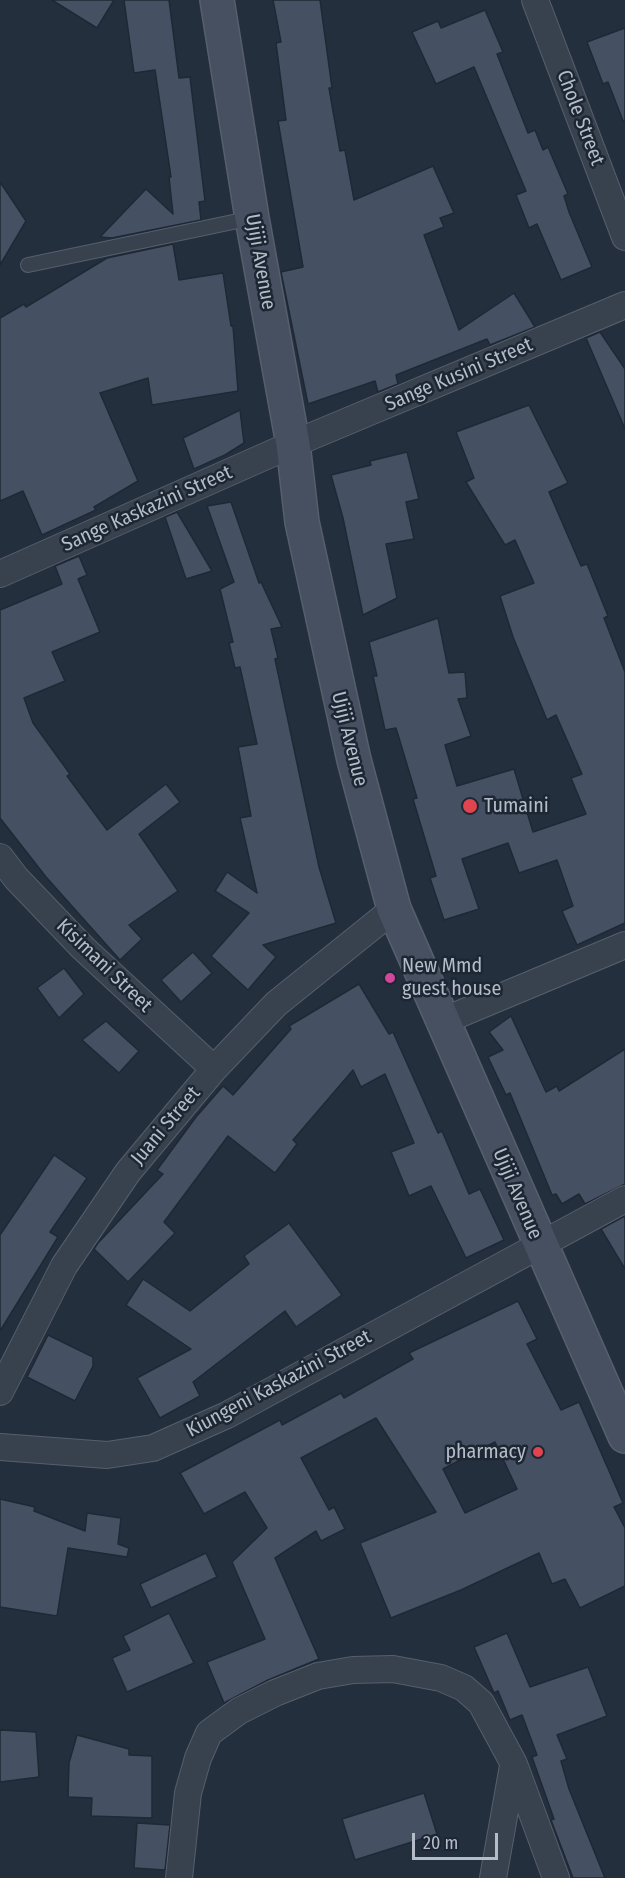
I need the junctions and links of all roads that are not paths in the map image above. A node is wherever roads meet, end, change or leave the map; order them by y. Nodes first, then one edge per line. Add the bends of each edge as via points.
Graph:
1 (217, 0) edge
2 (536, 0) edge
3 (252, 218) junction
4 (625, 237) edge
5 (28, 265) dead end
6 (625, 305) edge
7 (294, 444) junction
8 (0, 574) edge
9 (0, 857) edge
10 (394, 909) junction
11 (625, 945) edge
12 (443, 1021) junction
13 (214, 1069) junction
14 (625, 1198) edge
15 (539, 1245) junction
16 (0, 1392) edge
17 (625, 1436) edge
18 (0, 1447) edge
19 (514, 1764) junction
20 (179, 1878) edge
21 (494, 1878) edge
22 (556, 1878) edge

1 - 3 main road, Ujiji Avenue
2 - 4 street, Chole Street
3 - 5 lane
3 - 7 main road, Ujiji Avenue
6 - 7 street, Sange Kusini Street
7 - 8 street, Sange Kaskazini Street
7 - 10 main road, Ujiji Avenue via 302,522 330,659
9 - 13 street, Kisimani Street via 83,948
10 - 12 main road, Ujiji Avenue
10 - 13 street, Juani Street via 276,1004
11 - 12 street
12 - 15 main road, Ujiji Avenue
13 - 16 street, Juani Street via 128,1172 64,1266
14 - 15 street, Kiungeni Kaskazini Street
15 - 17 main road, Ujiji Avenue
15 - 18 street, Kiungeni Kaskazini Street via 227,1415 153,1448 107,1455
19 - 20 street via 481,1703 464,1688 441,1678 393,1669 318,1676 239,1711 209,1733 188,1793
19 - 21 street
19 - 22 street

